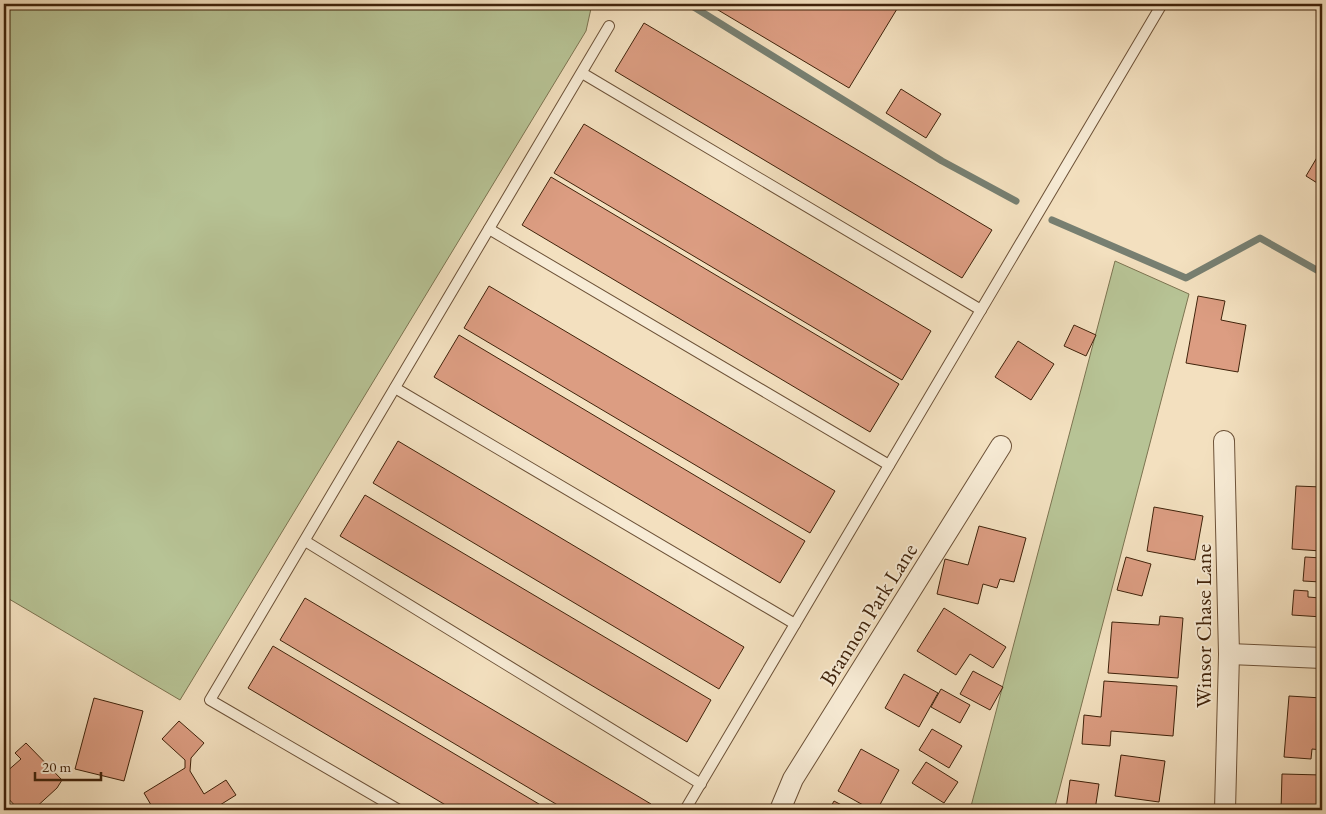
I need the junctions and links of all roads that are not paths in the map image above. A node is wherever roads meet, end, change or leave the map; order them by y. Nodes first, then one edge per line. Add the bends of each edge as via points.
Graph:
1 (1162, 4) edge
2 (609, 26) dead end
3 (582, 73) junction
4 (489, 229) junction
5 (981, 310) junction
6 (395, 388) junction
7 (1224, 441) dead end
8 (1001, 446) dead end
9 (889, 465) junction
10 (305, 541) junction
11 (795, 624) junction
12 (1229, 654) junction
13 (1322, 658) edge
14 (700, 784) junction
15 (399, 810) edge
16 (685, 810) edge
17 (780, 810) edge
18 (1225, 810) edge

1 - 5 lane
2 - 3 lane
3 - 4 lane
3 - 5 lane
4 - 6 lane
4 - 9 lane
5 - 9 lane
6 - 10 lane
6 - 11 lane
7 - 12 street, Winsor Chase Lane
8 - 17 street, Brannon Park Lane via 793,779
9 - 11 lane
10 - 14 lane
10 - 15 lane via 210,700
11 - 14 lane
12 - 13 street
12 - 18 street, Winsor Chase Lane
14 - 16 lane

